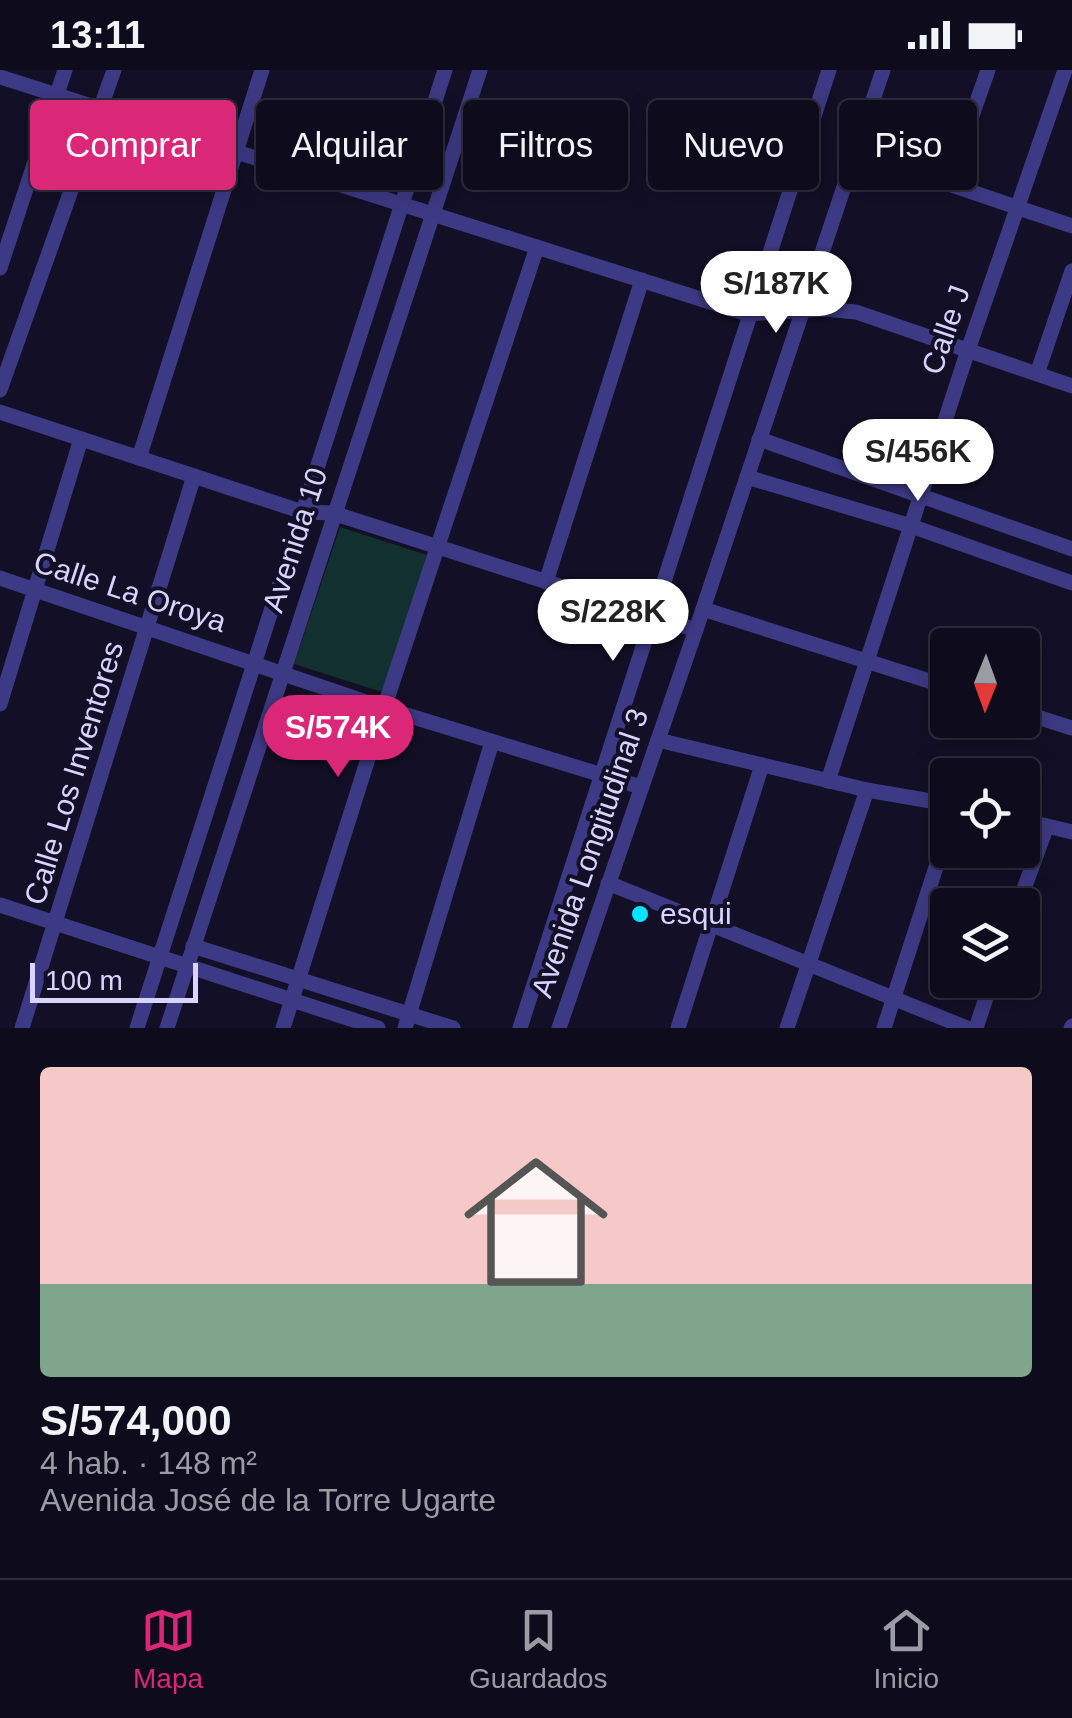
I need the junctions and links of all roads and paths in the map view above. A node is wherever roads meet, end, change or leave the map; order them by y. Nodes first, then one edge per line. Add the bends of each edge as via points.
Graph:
1 (66, 70) edge
2 (114, 70) edge
3 (262, 70) edge
4 (446, 70) edge
5 (480, 70) edge
6 (828, 70) edge
7 (882, 70) edge
8 (988, 70) edge
9 (1065, 70) edge
10 (0, 77) edge
11 (57, 95) junction
12 (73, 100) edge
13 (104, 100) edge
14 (872, 100) edge
15 (977, 101) edge
16 (236, 149) edge
17 (236, 152) edge
18 (72, 190) edge
19 (223, 190) edge
20 (841, 190) edge
21 (965, 190) edge
22 (400, 204) junction
23 (1017, 208) junction
24 (433, 214) junction
25 (1072, 226) edge
26 (537, 247) junction
27 (0, 268) edge
28 (1072, 271) edge
29 (642, 280) junction
30 (1067, 304) edge
31 (801, 312) junction
32 (748, 314) junction
33 (968, 350) junction
34 (1037, 374) junction
35 (1072, 386) edge
36 (0, 390) edge
37 (0, 412) edge
38 (81, 439) junction
39 (760, 439) junction
40 (139, 458) junction
41 (194, 476) junction
42 (747, 476) junction
43 (922, 495) junction
44 (303, 512) junction
45 (333, 514) junction
46 (911, 526) junction
47 (438, 547) junction
48 (1072, 549) edge
49 (0, 578) edge
50 (546, 582) junction
51 (1072, 582) edge
52 (35, 590) junction
53 (704, 609) junction
54 (652, 616) junction
55 (148, 627) junction
56 (696, 630) junction
57 (867, 661) junction
58 (255, 662) junction
59 (281, 671) junction
60 (930, 681) edge
61 (0, 704) edge
62 (384, 708) junction
63 (1040, 718) edge
64 (1072, 728) edge
65 (658, 740) junction
66 (492, 742) junction
67 (762, 765) junction
68 (602, 777) junction
69 (828, 780) junction
70 (642, 787) junction
71 (868, 790) junction
72 (930, 801) edge
73 (1040, 824) edge
74 (1047, 826) junction
75 (1072, 832) edge
76 (936, 868) edge
77 (608, 884) junction
78 (1024, 888) edge
79 (0, 905) edge
80 (55, 923) junction
81 (711, 925) junction
82 (193, 946) junction
83 (160, 957) junction
84 (809, 964) junction
85 (186, 966) junction
86 (298, 982) junction
87 (894, 998) junction
88 (986, 998) edge
89 (292, 1000) junction
90 (408, 1021) edge
91 (22, 1028) edge
92 (136, 1028) edge
93 (166, 1028) edge
94 (284, 1028) edge
95 (378, 1028) edge
96 (453, 1028) edge
97 (520, 1028) edge
98 (559, 1028) edge
99 (678, 1028) edge
100 (787, 1028) edge
101 (884, 1028) edge
102 (967, 1028) edge
103 (976, 1028) edge

1 - 11 street
2 - 13 street
3 - 16 street
4 - 22 street, Avenida 10
5 - 24 street, Avenida 10
6 - 32 street
7 - 14 street, Avenida Longitudinal 3
8 - 15 street
9 - 23 street, Calle J
10 - 11 street
11 - 12 street
11 - 27 street
17 - 22 street
18 - 36 street
19 - 40 street
20 - 31 street, Avenida Longitudinal 3
21 - 23 street
22 - 24 street
22 - 44 street, Avenida 10
23 - 25 street
23 - 33 street, Calle J
24 - 26 street
24 - 45 street, Avenida 10
26 - 29 street
26 - 47 street
28 - 30 street
29 - 32 street
29 - 50 street
30 - 34 street
31 - 32 street
31 - 33 street via 856,312
31 - 39 street, Avenida Longitudinal 3
32 - 54 street
33 - 34 street
33 - 43 street, Calle J
34 - 35 street
37 - 38 street
38 - 40 street
38 - 52 street
39 - 42 street, Avenida Longitudinal 3
39 - 43 street
40 - 41 street
41 - 44 street
41 - 55 street, Calle Los Inventores
42 - 46 street
42 - 53 street, Avenida Longitudinal 3
43 - 46 street, Calle J
43 - 48 street
44 - 45 street
44 - 58 street, Avenida 10
45 - 47 street
45 - 59 street, Avenida 10
46 - 51 street
46 - 57 street, Calle J
47 - 50 street
47 - 62 street
49 - 52 street, Calle La Oroya
50 - 54 street
52 - 55 street, Calle La Oroya
52 - 61 street
53 - 56 street, Avenida Longitudinal 3
53 - 57 street
54 - 56 street
54 - 68 street
55 - 58 street, Calle La Oroya
55 - 80 street, Calle Los Inventores
56 - 65 street, Avenida Longitudinal 3
57 - 60 street
57 - 69 street, Calle J
58 - 59 street, Calle La Oroya
58 - 83 street, Avenida 10
59 - 62 street, Calle La Oroya
59 - 82 street, Avenida 10
62 - 66 street, Calle La Oroya
62 - 86 street
63 - 64 street
65 - 67 street
65 - 70 street, Avenida Longitudinal 3
66 - 68 street, Calle La Oroya
66 - 90 street
67 - 69 street
67 - 81 street
68 - 70 street, Calle La Oroya
68 - 97 street
69 - 71 street
70 - 77 street, Avenida Longitudinal 3
71 - 72 street
71 - 84 street
73 - 74 street
74 - 75 street
74 - 78 street
76 - 87 street
77 - 81 street
77 - 98 street, Avenida Longitudinal 3
79 - 80 street
80 - 83 street
80 - 91 street, Calle Los Inventores
81 - 84 street
81 - 99 street
82 - 85 street, Avenida 10
82 - 86 street
83 - 85 street
83 - 92 street, Avenida 10
84 - 87 street
84 - 100 street
85 - 89 street
85 - 93 street, Avenida 10
86 - 89 street
86 - 90 street
87 - 101 street
87 - 102 street
88 - 103 street
89 - 94 street
89 - 95 street
90 - 96 street

